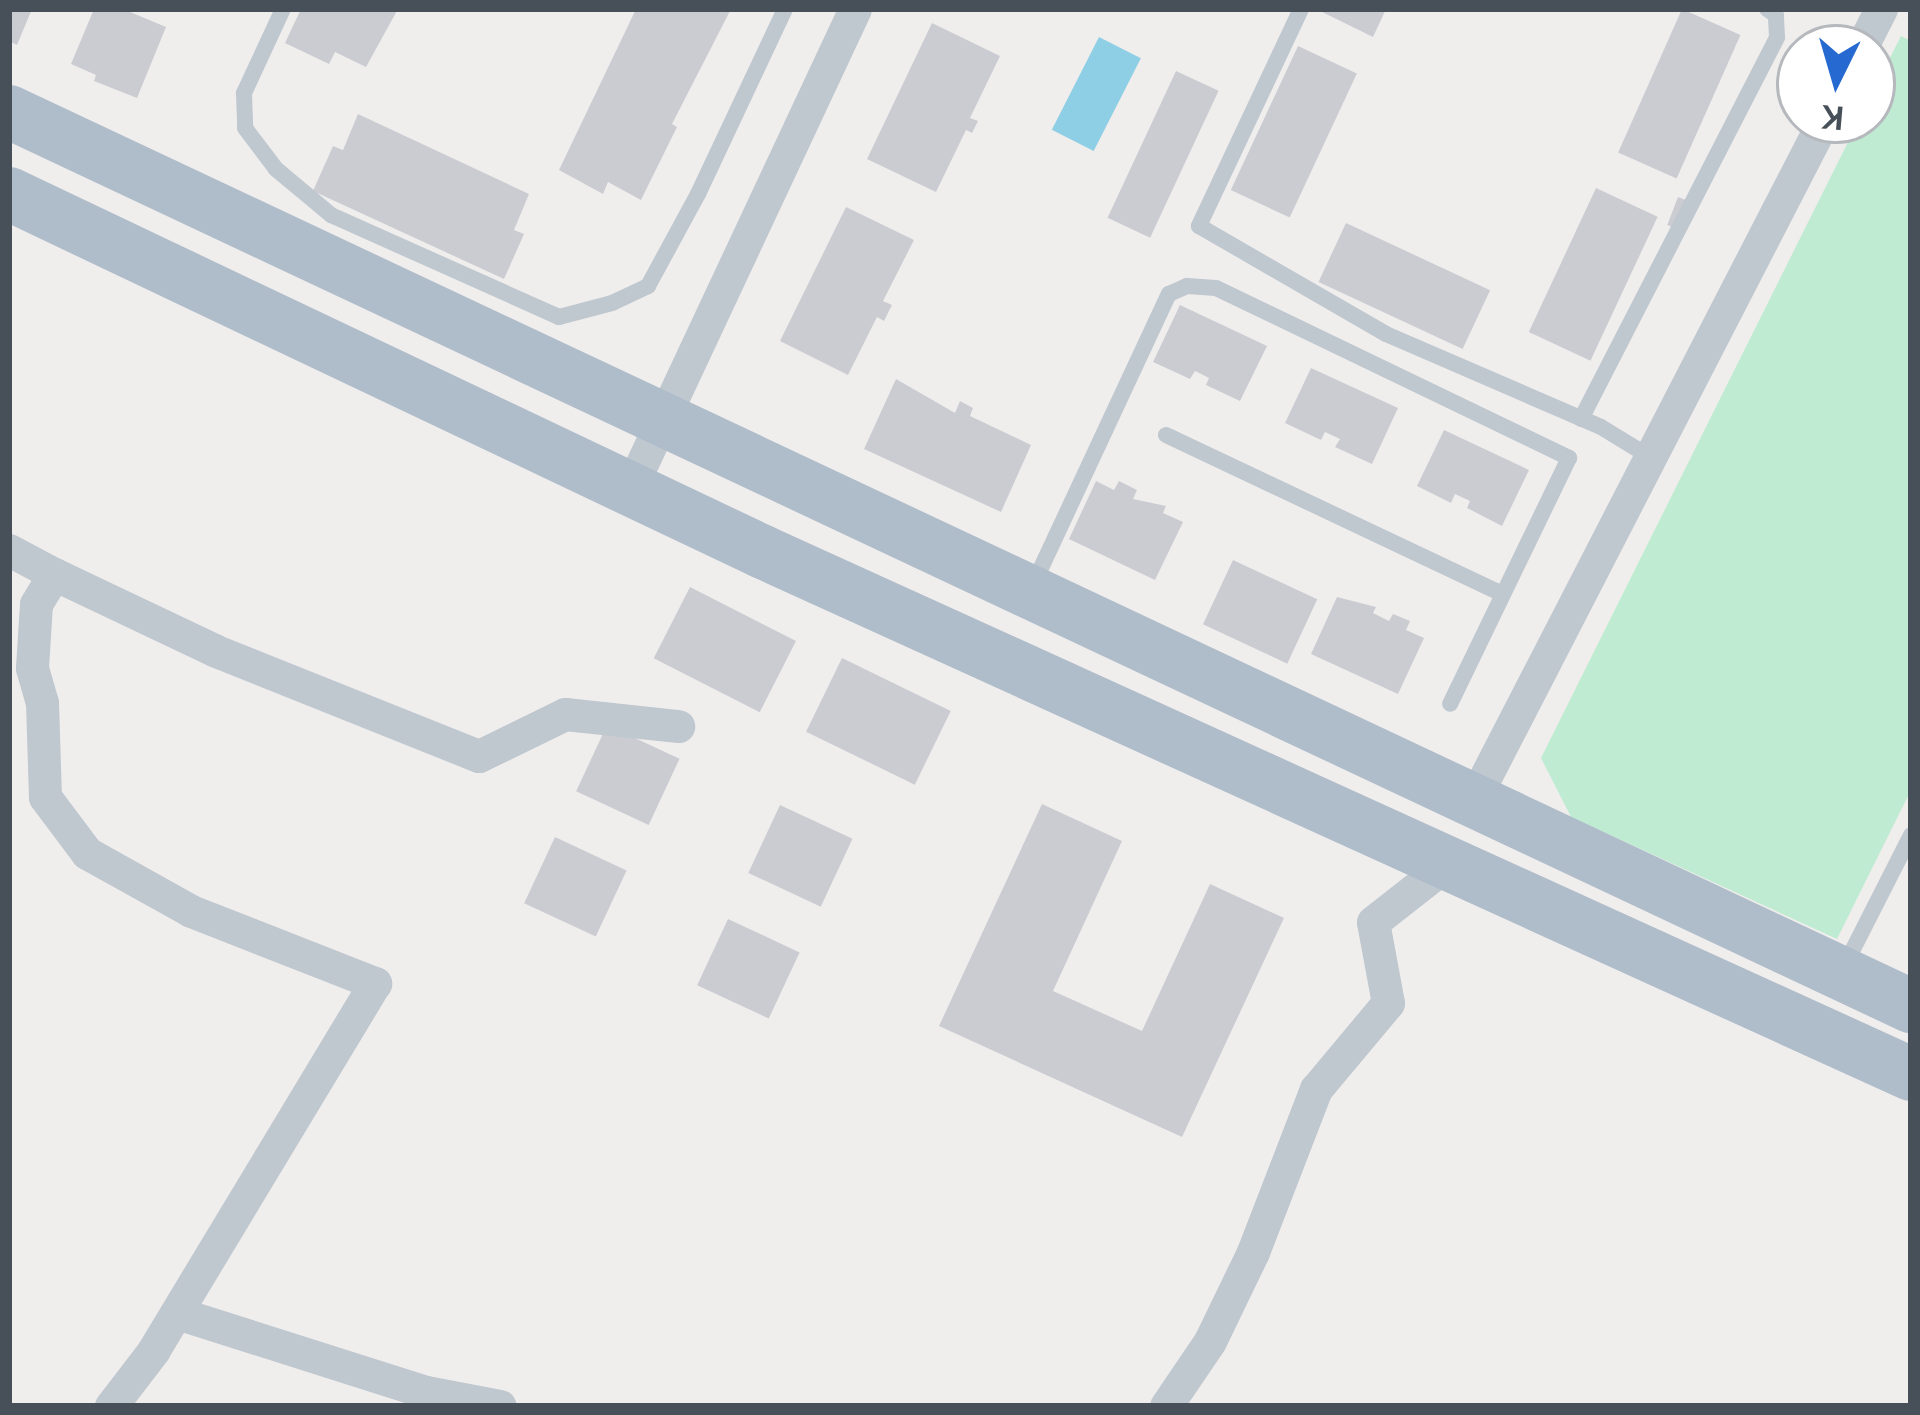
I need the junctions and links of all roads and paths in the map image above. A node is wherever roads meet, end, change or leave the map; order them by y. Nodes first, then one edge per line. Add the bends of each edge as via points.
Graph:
1 (284, 9) edge
2 (785, 9) edge
3 (855, 9) edge
4 (1301, 9) edge
5 (1767, 9) edge
6 (9, 112) edge
7 (1812, 144) edge
8 (9, 194) edge
9 (667, 418) junction
10 (1581, 419) junction
11 (1166, 435) dead end
12 (1650, 457) junction
13 (630, 489) junction
14 (9, 550) edge
15 (54, 574) junction
16 (1031, 589) junction
17 (1502, 595) junction
18 (1450, 704) dead end
19 (678, 726) dead end
20 (1475, 797) junction
21 (1911, 835) edge
22 (1448, 864) junction
23 (1840, 973) junction
24 (1911, 1006) edge
25 (1911, 1074) edge
26 (177, 1313) junction
27 (111, 1406) edge
28 (500, 1406) edge
29 (1166, 1406) edge

1 - 2 lane via 244,93 244,128 275,170 331,215 560,317 648,286
3 - 9 street
4 - 10 lane via 1199,226 1386,334
5 - 10 lane via 1777,37
6 - 9 main road
7 - 12 street
8 - 13 main road
9 - 13 street
9 - 16 main road
10 - 12 lane
11 - 17 lane
12 - 20 street
13 - 22 main road
14 - 15 street
15 - 19 street via 216,651 479,756 565,714
15 - 26 street via 36,604 32,668 43,702 45,797 87,854 191,911 375,983
16 - 17 lane via 1169,294 1187,286 1216,288 1568,458
16 - 20 main road
17 - 18 lane
20 - 23 main road
21 - 23 lane
22 - 25 main road
22 - 29 street via 1373,922 1388,1003 1316,1089 1253,1252 1210,1341
23 - 24 main road
26 - 27 street
26 - 28 street via 426,1392

